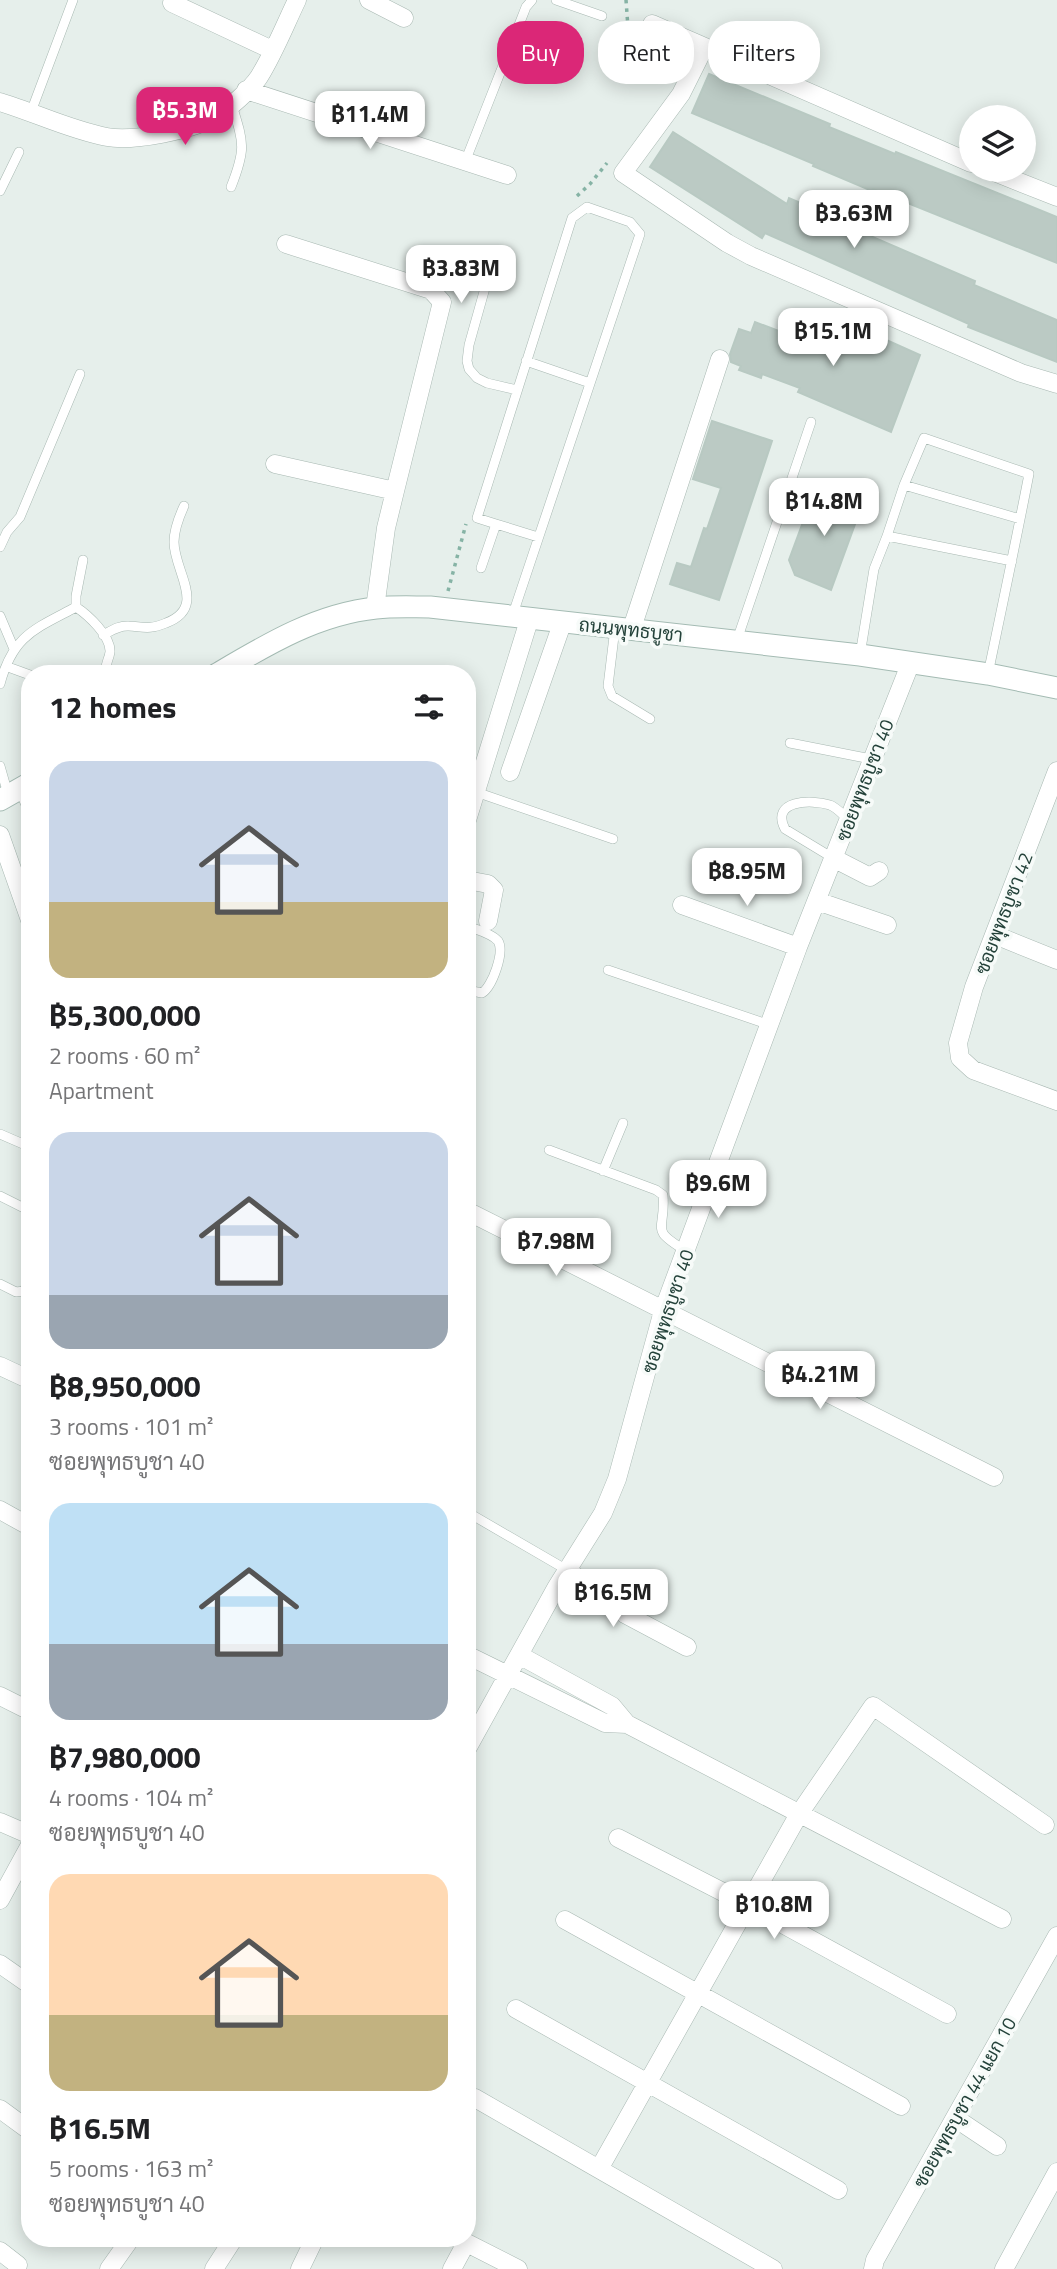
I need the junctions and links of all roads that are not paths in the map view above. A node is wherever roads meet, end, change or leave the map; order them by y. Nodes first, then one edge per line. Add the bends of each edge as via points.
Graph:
1 (74, 0) edge
2 (297, 0) edge
3 (369, 0) edge
4 (533, 0) edge
5 (556, 0) edge
6 (172, 3) dead end
7 (602, 16) dead end
8 (404, 18) dead end
9 (694, 43) edge
10 (704, 48) junction
11 (272, 50) junction
12 (246, 90) junction
13 (0, 102) edge
14 (232, 105) junction
15 (31, 112) junction
16 (19, 152) dead end
17 (959, 158) edge
18 (465, 162) junction
19 (507, 175) dead end
20 (1019, 182) edge
21 (231, 187) dead end
22 (0, 191) edge
23 (1057, 197) edge
24 (286, 244) dead end
25 (494, 256) dead end
26 (720, 359) dead end
27 (526, 361) junction
28 (80, 374) dead end
29 (590, 383) junction
30 (1057, 384) edge
31 (517, 390) junction
32 (811, 422) dead end
33 (275, 464) dead end
34 (904, 485) junction
35 (394, 491) junction
36 (184, 506) dead end
37 (1020, 519) junction
38 (496, 524) junction
39 (887, 536) junction
40 (538, 537) junction
41 (0, 547) edge
42 (83, 560) dead end
43 (1012, 561) junction
44 (481, 568) dead end
45 (76, 607) junction
46 (374, 608) junction
47 (0, 616) edge
48 (521, 616) junction
49 (564, 621) junction
50 (624, 627) junction
51 (103, 635) junction
52 (737, 640) junction
53 (14, 649) junction
54 (860, 655) junction
55 (911, 662) junction
56 (106, 665) edge
57 (233, 665) edge
58 (8, 667) junction
59 (21, 672) edge
60 (988, 674) junction
61 (0, 684) edge
62 (1057, 688) edge
63 (649, 719) dead end
64 (790, 743) dead end
65 (871, 759) junction
66 (0, 766) edge
67 (1057, 771) edge
68 (510, 772) dead end
69 (476, 792) joint
70 (18, 794) edge
71 (1040, 816) junction
72 (848, 819) junction
73 (1057, 823) edge
74 (0, 835) edge
75 (613, 839) dead end
76 (833, 858) junction
77 (879, 872) dead end
78 (476, 882) edge
79 (21, 894) edge
80 (817, 901) junction
81 (682, 905) dead end
82 (488, 921) dead end
83 (887, 925) dead end
84 (476, 930) edge
85 (995, 935) junction
86 (799, 947) junction
87 (1057, 960) edge
88 (608, 970) dead end
89 (476, 992) edge
90 (770, 1025) junction
91 (1057, 1101) edge
92 (623, 1123) dead end
93 (0, 1134) edge
94 (21, 1143) edge
95 (549, 1150) dead end
96 (603, 1171) junction
97 (0, 1196) edge
98 (21, 1206) edge
99 (476, 1216) edge
100 (686, 1251) junction
101 (0, 1284) edge
102 (21, 1291) edge
103 (663, 1311) junction
104 (0, 1366) edge
105 (21, 1376) edge
106 (994, 1477) dead end
107 (0, 1510) edge
108 (476, 1518) edge
109 (21, 1522) edge
110 (567, 1570) junction
111 (687, 1647) dead end
112 (519, 1655) junction
113 (476, 1659) edge
114 (509, 1675) junction
115 (0, 1696) edge
116 (21, 1706) edge
117 (627, 1724) junction
118 (476, 1733) edge
119 (799, 1814) junction
120 (0, 1822) edge
121 (1045, 1825) dead end
122 (21, 1831) edge
123 (618, 1838) dead end
124 (21, 1862) edge
125 (0, 1900) edge
126 (748, 1905) junction
127 (1002, 1919) dead end
128 (565, 1920) dead end
129 (1057, 1936) edge
130 (0, 1964) edge
131 (21, 1979) edge
132 (698, 1994) junction
133 (516, 2009) dead end
134 (947, 2014) dead end
135 (648, 2084) junction
136 (476, 2099) edge
137 (901, 2106) dead end
138 (0, 2109) edge
139 (955, 2118) junction
140 (21, 2124) edge
141 (998, 2146) dead end
142 (599, 2169) junction
143 (1057, 2172) edge
144 (838, 2190) dead end
145 (125, 2247) edge
146 (228, 2247) edge
147 (311, 2247) edge
148 (459, 2247) edge
149 (475, 2247) edge
150 (0, 2251) edge
151 (18, 2265) dead end
152 (109, 2269) edge
153 (214, 2269) edge
154 (300, 2269) edge
155 (452, 2269) edge
156 (518, 2269) edge
157 (773, 2269) edge
158 (873, 2269) edge
159 (1004, 2269) edge

1 - 15 lane
2 - 11 street
3 - 8 street
4 - 18 lane
5 - 7 lane
6 - 11 street
9 - 10 street
10 - 17 street
10 - 30 street via 681,94 623,173 751,256 1021,373
11 - 12 street via 258,79
12 - 14 street
12 - 18 street
13 - 15 street
14 - 15 street via 214,118 143,137 110,138
14 - 21 lane via 242,137 242,160
16 - 22 lane
18 - 19 street
20 - 23 street
24 - 35 street via 431,290 442,302
25 - 31 lane via 467,360 478,378
26 - 50 street
27 - 29 lane
27 - 29 lane via 572,218 587,207 630,222 640,234
27 - 31 lane
28 - 41 lane via 20,517
29 - 40 lane
31 - 38 lane via 477,519
32 - 52 lane
33 - 35 street
34 - 37 lane
34 - 37 lane via 925,438 1029,474
34 - 39 lane
35 - 46 street
36 - 51 lane via 173,540 187,604 168,623 137,629 118,627
37 - 43 lane
38 - 40 lane
38 - 44 lane
39 - 43 lane
39 - 54 lane via 874,569
40 - 48 lane
42 - 45 lane
43 - 60 lane
45 - 51 lane
45 - 53 lane via 27,634
46 - 48 main road, ถนนพุทธบูชา via 430,607
46 - 57 main road, ถนนพุทธบูชา via 293,631
47 - 53 lane
48 - 49 main road, ถนนพุทธบูชา
48 - 69 street
49 - 50 main road, ถนนพุทธบูชา
49 - 68 street
50 - 52 main road, ถนนพุทธบูชา
50 - 63 lane via 608,686 612,696
51 - 56 lane via 110,652
52 - 54 main road, ถนนพุทธบูชา
53 - 58 lane
54 - 55 main road, ถนนพุทธบูชา
55 - 60 main road, ถนนพุทธบูชา
55 - 65 street, ซอยพุทธบูชา 40
58 - 59 lane
58 - 61 lane
60 - 62 main road, ถนนพุทธบูชา
64 - 65 lane
65 - 72 street, ซอยพุทธบูชา 40
66 - 70 lane
67 - 71 street, ซอยพุทธบูชา 42
69 - 75 lane
71 - 73 street
71 - 85 street, ซอยพุทธบูชา 42
72 - 76 street, ซอยพุทธบูชา 40
72 - 76 lane via 835,807 818,802 790,805 781,814 785,829
74 - 79 street
76 - 77 street via 870,877
76 - 80 street, ซอยพุทธบูชา 40
78 - 82 street via 494,890
80 - 83 street
80 - 86 street, ซอยพุทธบูชา 40
81 - 86 street
84 - 89 lane via 498,940 500,947 488,989
85 - 87 street
85 - 91 street, ซอยพุทธบูชา 42 via 958,1043 960,1058 973,1070
86 - 90 street, ซอยพุทธบูชา 40
88 - 90 lane
90 - 100 street, ซอยพุทธบูชา 40
92 - 96 lane
93 - 94 lane
95 - 96 lane
96 - 100 lane via 663,1195 660,1231
97 - 98 lane
99 - 103 street
100 - 103 street, ซอยพุทธบูชา 40
101 - 102 lane
103 - 106 street
103 - 110 street, ซอยพุทธบูชา 40 via 617,1479 603,1513
104 - 105 street
107 - 109 street
108 - 110 lane
110 - 111 street via 625,1614
110 - 112 street, ซอยพุทธบูชา 40
112 - 114 street, ซอยพุทธบูชา 40
112 - 117 street via 612,1706
113 - 114 street
114 - 117 street via 605,1723
114 - 118 street, ซอยพุทธบูชา 40
115 - 116 street
117 - 119 street
119 - 121 street via 873,1706
119 - 126 street
119 - 127 street
120 - 122 street
123 - 126 street
124 - 125 street
126 - 132 street
126 - 134 street
128 - 132 street
129 - 139 street, ซอยพุทธบูชา 44 แยก 10
130 - 131 street
132 - 135 street
132 - 137 street
133 - 135 street
135 - 142 street
135 - 144 street
136 - 142 street
138 - 140 street
139 - 141 street
139 - 158 street, ซอยพุทธบูชา 44 แยก 10
142 - 157 street
143 - 159 street
145 - 152 street
146 - 153 street
147 - 154 street
148 - 155 street
149 - 156 street
150 - 151 street

